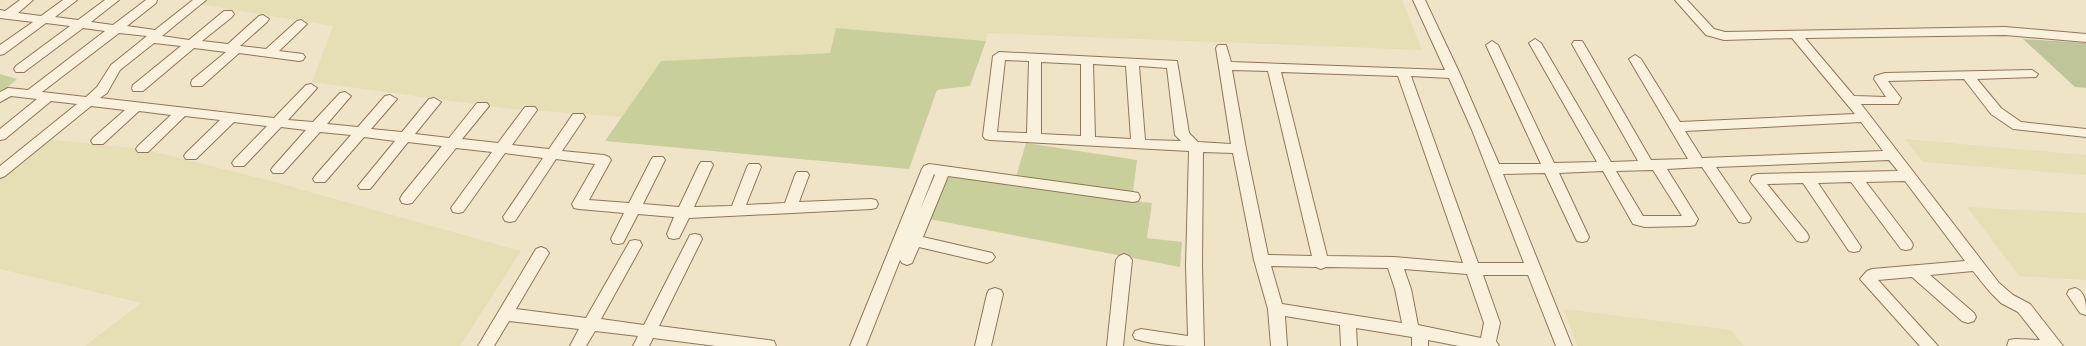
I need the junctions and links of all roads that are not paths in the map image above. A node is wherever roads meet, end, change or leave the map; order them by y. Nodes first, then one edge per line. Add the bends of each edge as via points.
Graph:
1 (27, 0) edge
2 (70, 0) edge
3 (113, 0) edge
4 (200, 0) edge
5 (1419, 0) edge
6 (1681, 0) edge
7 (152, 1) dead end
8 (3, 14) edge
9 (228, 14) dead end
10 (43, 20) junction
11 (263, 20) dead end
12 (80, 24) junction
13 (301, 24) dead end
14 (116, 29) junction
15 (1796, 35) junction
16 (156, 36) junction
17 (2086, 38) edge
18 (1535, 43) dead end
19 (192, 44) junction
20 (1578, 44) dead end
21 (1492, 45) dead end
22 (1222, 48) dead end
23 (234, 49) junction
24 (0, 51) edge
25 (269, 53) junction
26 (299, 57) dead end
27 (1035, 58) junction
28 (1635, 59) dead end
29 (1087, 61) junction
30 (1132, 63) junction
31 (1224, 66) junction
32 (1273, 67) junction
33 (20, 69) dead end
34 (1403, 72) junction
35 (1454, 74) junction
36 (2032, 74) dead end
37 (1968, 75) junction
38 (197, 83) dead end
39 (138, 88) dead end
40 (312, 88) dead end
41 (32, 94) junction
42 (49, 96) junction
43 (345, 96) dead end
44 (0, 98) edge
45 (390, 99) dead end
46 (1849, 100) junction
47 (89, 101) junction
48 (434, 102) dead end
49 (138, 106) junction
50 (482, 106) dead end
51 (530, 110) dead end
52 (183, 112) junction
53 (231, 117) junction
54 (578, 117) dead end
55 (1865, 118) junction
56 (278, 122) junction
57 (317, 127) junction
58 (1676, 127) junction
59 (361, 132) junction
60 (2086, 133) edge
61 (0, 136) edge
62 (406, 137) junction
63 (1034, 138) junction
64 (1088, 140) junction
65 (98, 141) dead end
66 (453, 142) junction
67 (1138, 142) junction
68 (502, 148) junction
69 (1196, 148) junction
70 (143, 149) dead end
71 (1239, 149) junction
72 (553, 154) junction
73 (1893, 155) junction
74 (191, 156) dead end
75 (658, 160) dead end
76 (1701, 162) junction
77 (239, 163) dead end
78 (706, 165) dead end
79 (1652, 165) junction
80 (754, 167) dead end
81 (1606, 167) junction
82 (1495, 169) junction
83 (1550, 169) junction
84 (278, 170) dead end
85 (943, 171) junction
86 (0, 173) edge
87 (802, 175) dead end
88 (1854, 176) junction
89 (1910, 176) junction
90 (1807, 178) junction
91 (320, 179) dead end
92 (365, 186) dead end
93 (1133, 196) dead end
94 (407, 199) dead end
95 (871, 204) dead end
96 (458, 208) dead end
97 (634, 208) junction
98 (790, 208) junction
99 (737, 210) junction
100 (684, 213) junction
101 (510, 216) dead end
102 (1744, 218) dead end
103 (674, 234) dead end
104 (1582, 237) dead end
105 (1802, 237) dead end
106 (618, 239) dead end
107 (695, 239) dead end
108 (915, 241) junction
109 (635, 245) dead end
110 (1906, 245) dead end
111 (1854, 247) dead end
112 (541, 253) dead end
113 (987, 257) dead end
114 (907, 259) dead end
115 (1124, 260) dead end
116 (1262, 260) junction
117 (1321, 262) junction
118 (1394, 263) junction
119 (1978, 266) junction
120 (1474, 269) junction
121 (1533, 269) junction
122 (1916, 272) junction
123 (995, 294) dead end
124 (2075, 294) dead end
125 (1276, 308) junction
126 (2086, 308) edge
127 (505, 314) junction
128 (1968, 317) dead end
129 (1348, 322) junction
130 (591, 324) junction
131 (650, 331) junction
132 (1141, 335) dead end
133 (1417, 336) edge
134 (685, 341) edge
135 (747, 345) edge
136 (1196, 345) edge
137 (2015, 345) dead end
138 (486, 346) edge
139 (578, 346) edge
140 (641, 346) edge
141 (768, 346) edge
142 (858, 346) edge
143 (983, 346) edge
144 (1115, 346) edge
145 (1279, 346) edge
146 (1349, 346) edge
147 (1488, 346) edge
148 (1564, 346) edge
149 (1930, 346) edge
150 (2042, 346) edge
151 (2055, 346) edge

1 - 8 street
2 - 10 street
3 - 12 street
4 - 16 street
5 - 35 street
6 - 15 street via 1710,32 1724,36
7 - 14 street
8 - 10 street
9 - 19 street
10 - 12 street
10 - 24 street
11 - 23 street
12 - 14 street
12 - 33 street
13 - 25 street
14 - 16 street
14 - 41 street
15 - 17 street via 2005,31
15 - 46 street
16 - 19 street
16 - 47 street via 115,68 102,90
18 - 81 street
19 - 23 street
19 - 39 street
20 - 79 street
21 - 83 street
22 - 31 street
23 - 25 street
23 - 38 street
25 - 26 street
27 - 29 street
27 - 63 street
27 - 63 street via 999,56 990,136
28 - 58 street
29 - 30 street
29 - 64 street
30 - 67 street
30 - 69 street via 1173,64 1182,135
31 - 32 street
31 - 71 street
32 - 34 street
32 - 117 street
34 - 35 street
34 - 120 street
35 - 82 street
36 - 37 street
37 - 46 street via 1880,78 1894,101
37 - 60 street via 2009,123
40 - 56 street
41 - 42 street
41 - 44 street via 8,92
42 - 47 street
42 - 61 street
43 - 57 street
45 - 59 street
46 - 55 street
47 - 49 street
47 - 86 street
48 - 62 street
49 - 52 street
49 - 65 street
50 - 66 street
51 - 68 street
52 - 53 street
52 - 70 street
53 - 56 street
53 - 74 street
54 - 72 street
55 - 58 street
55 - 73 street
56 - 57 street
56 - 77 street
57 - 59 street
57 - 84 street
58 - 76 street
59 - 62 street
59 - 91 street
62 - 66 street
62 - 92 street
63 - 64 street
64 - 67 street
66 - 68 street
66 - 94 street
67 - 69 street
68 - 72 street
68 - 96 street
69 - 71 street
69 - 136 street
71 - 116 street
72 - 97 street via 604,160 579,204
72 - 101 street
73 - 76 street
73 - 89 street
75 - 97 street
76 - 79 street
76 - 102 street
78 - 100 street
79 - 81 street
79 - 81 street via 1690,221 1638,220
80 - 99 street
81 - 83 street
82 - 83 street
82 - 121 street
83 - 104 street
85 - 93 street
85 - 108 street
85 - 142 street via 929,169
87 - 98 street
88 - 89 street
88 - 90 street
88 - 110 street
89 - 119 street
90 - 105 street via 1757,181
90 - 111 street
95 - 98 street
97 - 100 street
97 - 106 street
98 - 99 street
99 - 100 street
100 - 103 street
107 - 131 street
108 - 113 street
108 - 114 street
109 - 130 street
112 - 127 street
115 - 144 street
116 - 117 street
116 - 125 street
117 - 118 street
118 - 120 street
118 - 133 street
119 - 122 street
119 - 151 street via 2006,299 2024,308
120 - 121 street
120 - 147 street via 1492,323
121 - 148 street
122 - 128 street
122 - 149 street via 1872,275 1868,278
123 - 143 street
124 - 126 street
125 - 129 street
125 - 145 street
127 - 130 street
127 - 138 street
129 - 133 street
129 - 146 street
130 - 131 street
130 - 139 street
131 - 134 street
131 - 140 street
132 - 136 street
133 - 147 street
134 - 135 street
135 - 141 street
137 - 150 street

